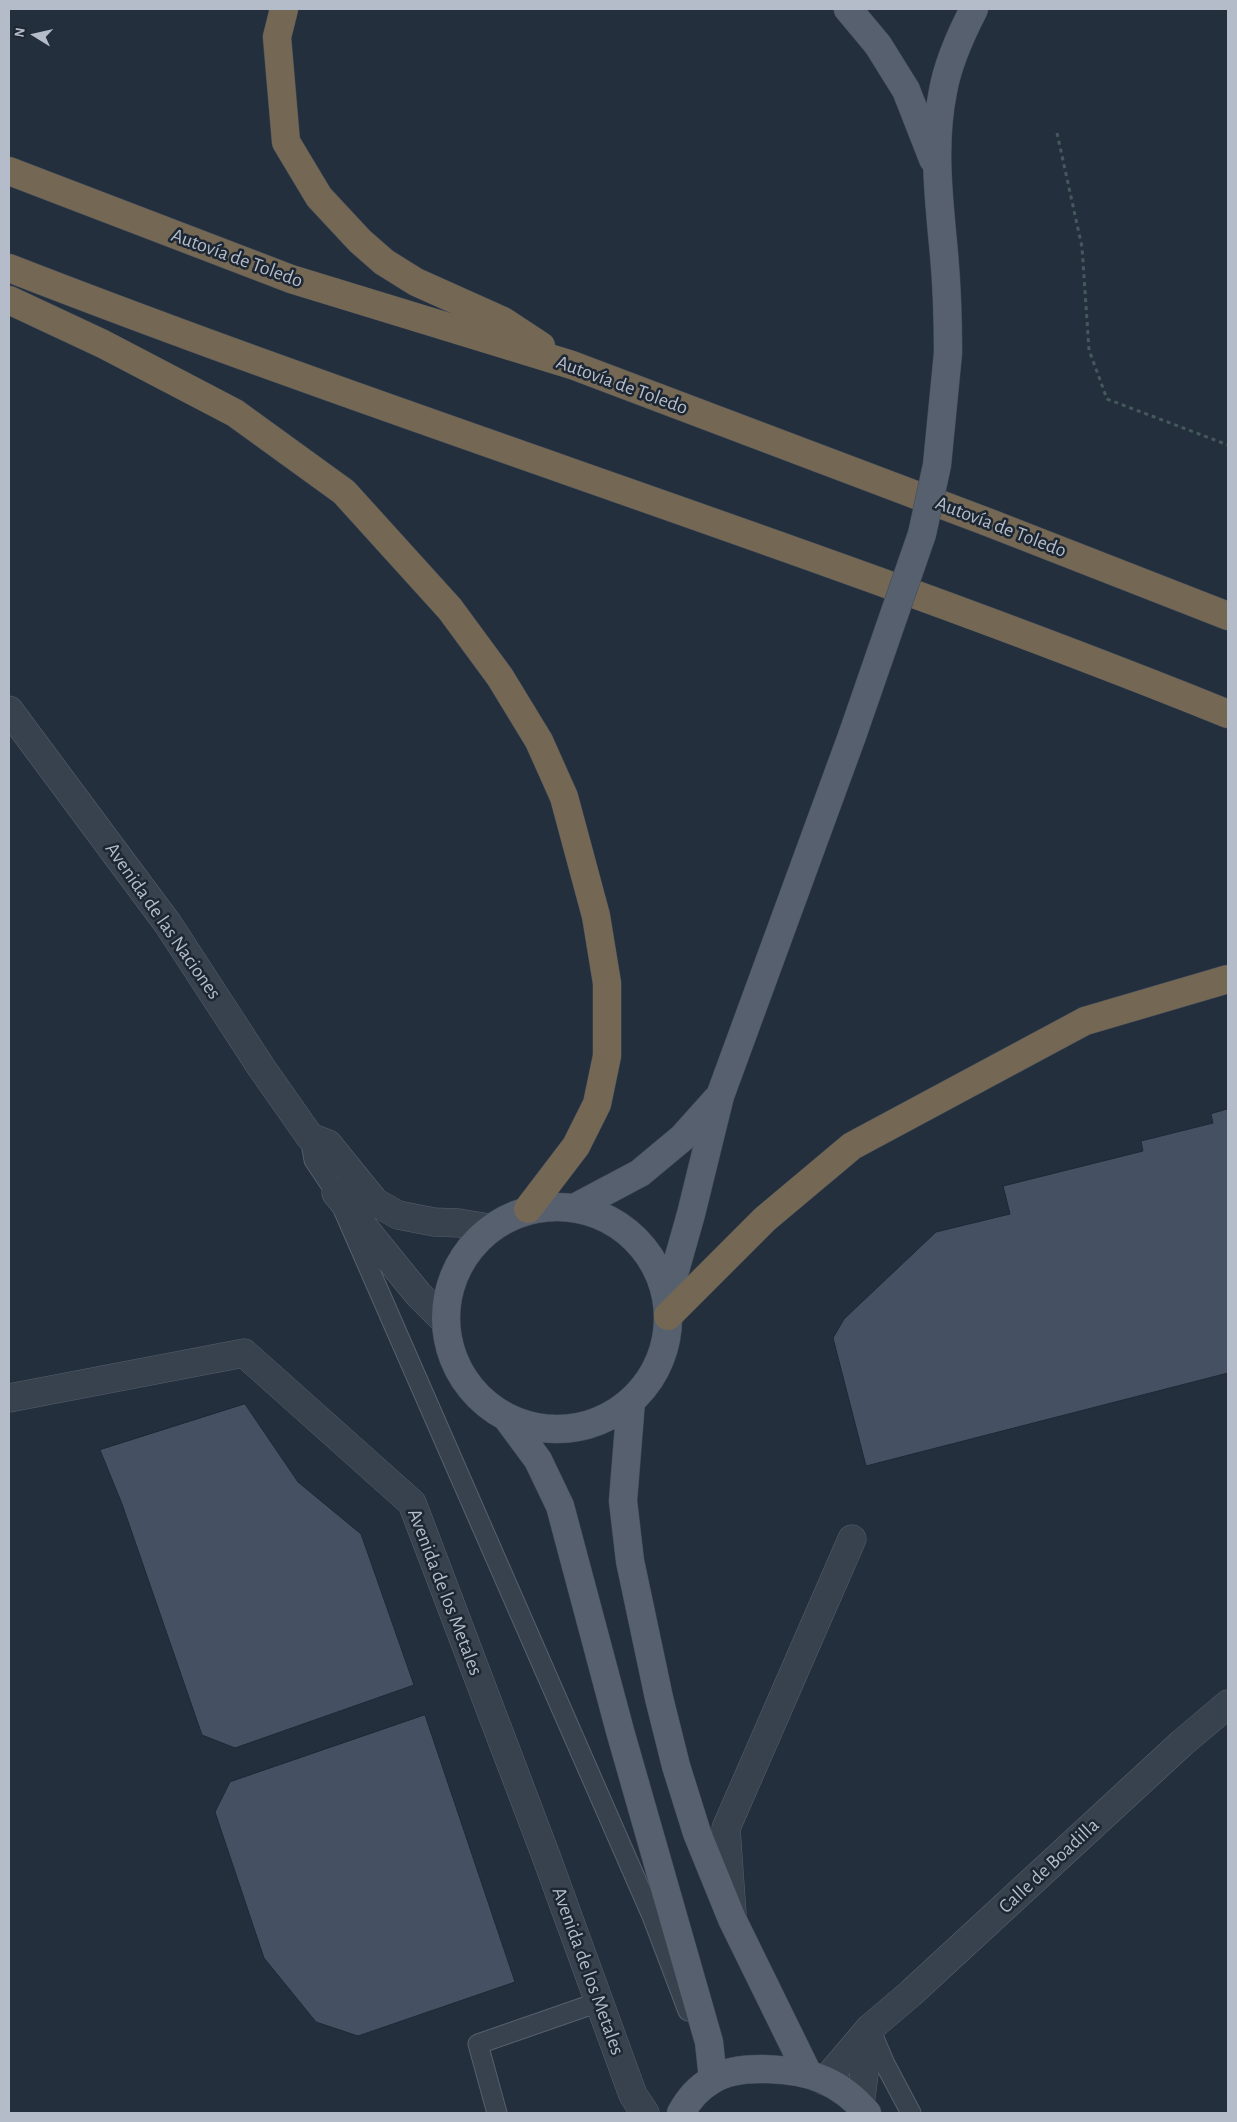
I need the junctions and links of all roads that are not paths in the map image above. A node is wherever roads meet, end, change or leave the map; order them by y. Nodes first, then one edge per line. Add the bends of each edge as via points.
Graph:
1 (284, 9) edge
2 (848, 9) edge
3 (974, 9) edge
4 (937, 170) junction
5 (9, 171) edge
6 (9, 268) edge
7 (9, 300) edge
8 (572, 365) junction
9 (1228, 616) edge
10 (9, 710) edge
11 (1228, 714) edge
12 (1228, 979) edge
13 (720, 1096) junction
14 (310, 1137) junction
15 (336, 1193) junction
16 (576, 1207) junction
17 (528, 1209) junction
18 (489, 1228) junction
19 (668, 1307) junction
20 (445, 1321) junction
21 (9, 1398) edge
22 (631, 1401) junction
23 (507, 1418) junction
24 (852, 1539) dead end
25 (1228, 1704) edge
26 (732, 1919) junction
27 (599, 2002) junction
28 (870, 2028) junction
29 (816, 2077) junction
30 (713, 2079) junction
31 (635, 2107) edge
32 (863, 2109) edge
33 (497, 2113) edge
34 (681, 2113) edge
35 (911, 2113) edge

1 - 8 highway via 277,37 286,142 319,197 384,262 416,282 503,321
2 - 4 main road via 878,45 906,90
3 - 4 main road via 955,50 943,89
4 - 13 main road, bridge via 947,290 948,354 937,465 922,534
5 - 8 highway, Autovía de Toledo via 290,279
6 - 11 highway via 259,362 956,609
7 - 17 highway via 103,344 235,413 344,492 450,609 500,677 538,741 564,797 596,916 607,983 607,1056 597,1104 576,1146
8 - 9 highway, Autovía de Toledo
10 - 14 street, Avenida de las Naciones via 168,924
12 - 19 highway via 1085,1021 852,1146 765,1218
13 - 16 main road via 682,1138 640,1173
13 - 19 main road
14 - 15 lane via 314,1160
14 - 18 street via 328,1144 375,1202 398,1215
15 - 20 street via 418,1294
15 - 30 lane via 652,1916
16 - 17 main road via 552,1205
16 - 19 main road via 610,1218 638,1240 662,1278
17 - 18 main road
18 - 20 main road via 464,1254 447,1291
19 - 22 main road via 664,1348 651,1377
20 - 23 main road via 450,1353 465,1382 483,1403
21 - 27 street, Avenida de los Metales via 244,1353 412,1503
22 - 23 main road via 603,1420 572,1429 538,1428
22 - 26 main road via 623,1501 640,1614 676,1766 697,1833
23 - 30 main road via 538,1460 560,1506 709,2042
24 - 26 street via 726,1828
25 - 28 street, Calle de Boadilla
26 - 29 main road
27 - 31 street, Avenida de los Metales
27 - 33 lane via 478,2044
28 - 29 street, Calle de Boadilla
28 - 32 street
28 - 35 lane
29 - 30 main road via 772,2070 743,2070
29 - 32 main road
30 - 34 main road via 694,2094

